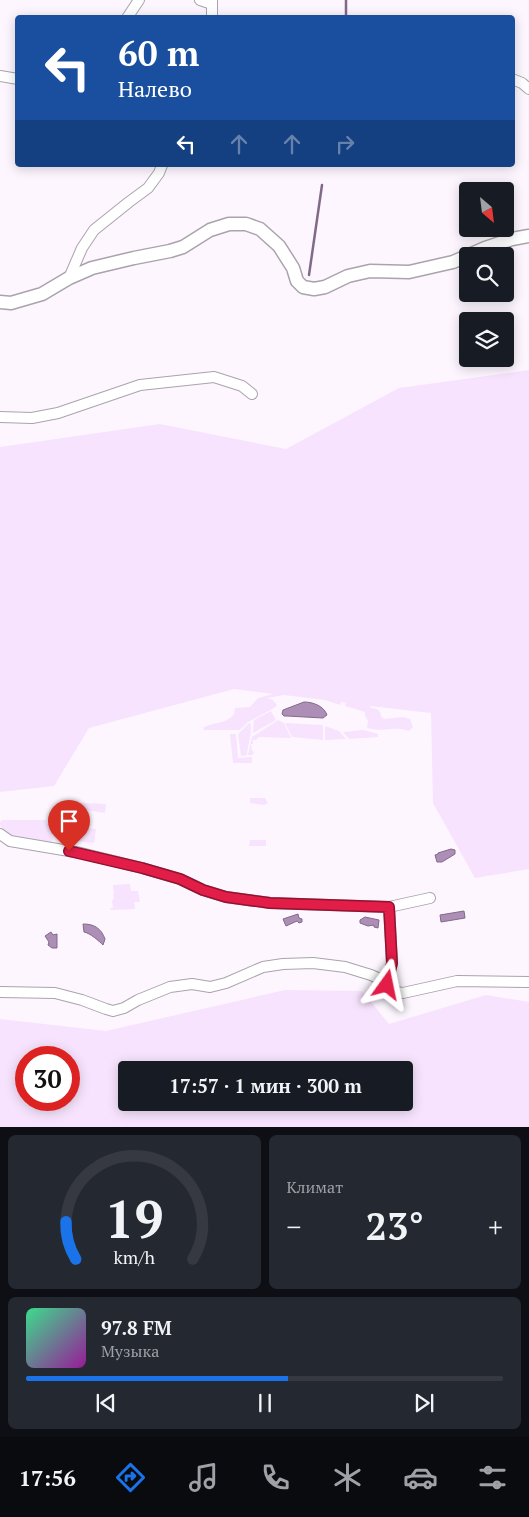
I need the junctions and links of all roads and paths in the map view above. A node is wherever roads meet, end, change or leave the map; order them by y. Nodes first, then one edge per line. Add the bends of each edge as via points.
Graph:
1 (139, 0) edge
2 (200, 0) edge
3 (212, 2) edge
4 (129, 15) edge
5 (212, 15) edge
6 (0, 76) edge
7 (15, 78) edge
8 (515, 80) edge
9 (529, 89) edge
10 (161, 167) edge
11 (529, 236) edge
12 (69, 278) junction
13 (0, 302) edge
14 (252, 394) dead end
15 (0, 417) edge
16 (0, 834) edge
17 (430, 898) dead end
18 (389, 907) junction
19 (529, 982) edge
20 (387, 985) junction
21 (0, 992) edge

1 - 4 street
2 - 3 street
3 - 5 street
6 - 7 street
8 - 9 street
10 - 12 street via 148,188 94,230
11 - 12 street via 485,248 454,262 408,272 370,271 314,290 297,281 279,246 260,230 246,224 229,224 210,230 183,247 92,268
12 - 13 street via 42,294 11,303
14 - 15 street via 242,386 214,377 140,385 58,413 32,418
16 - 18 street via 10,841 142,868 226,897 270,903
17 - 18 street
18 - 20 street via 392,963
19 - 20 street via 456,980 403,993
20 - 21 street via 371,974 313,963 263,967 226,984 210,987 192,984 170,987 113,1011 55,994

